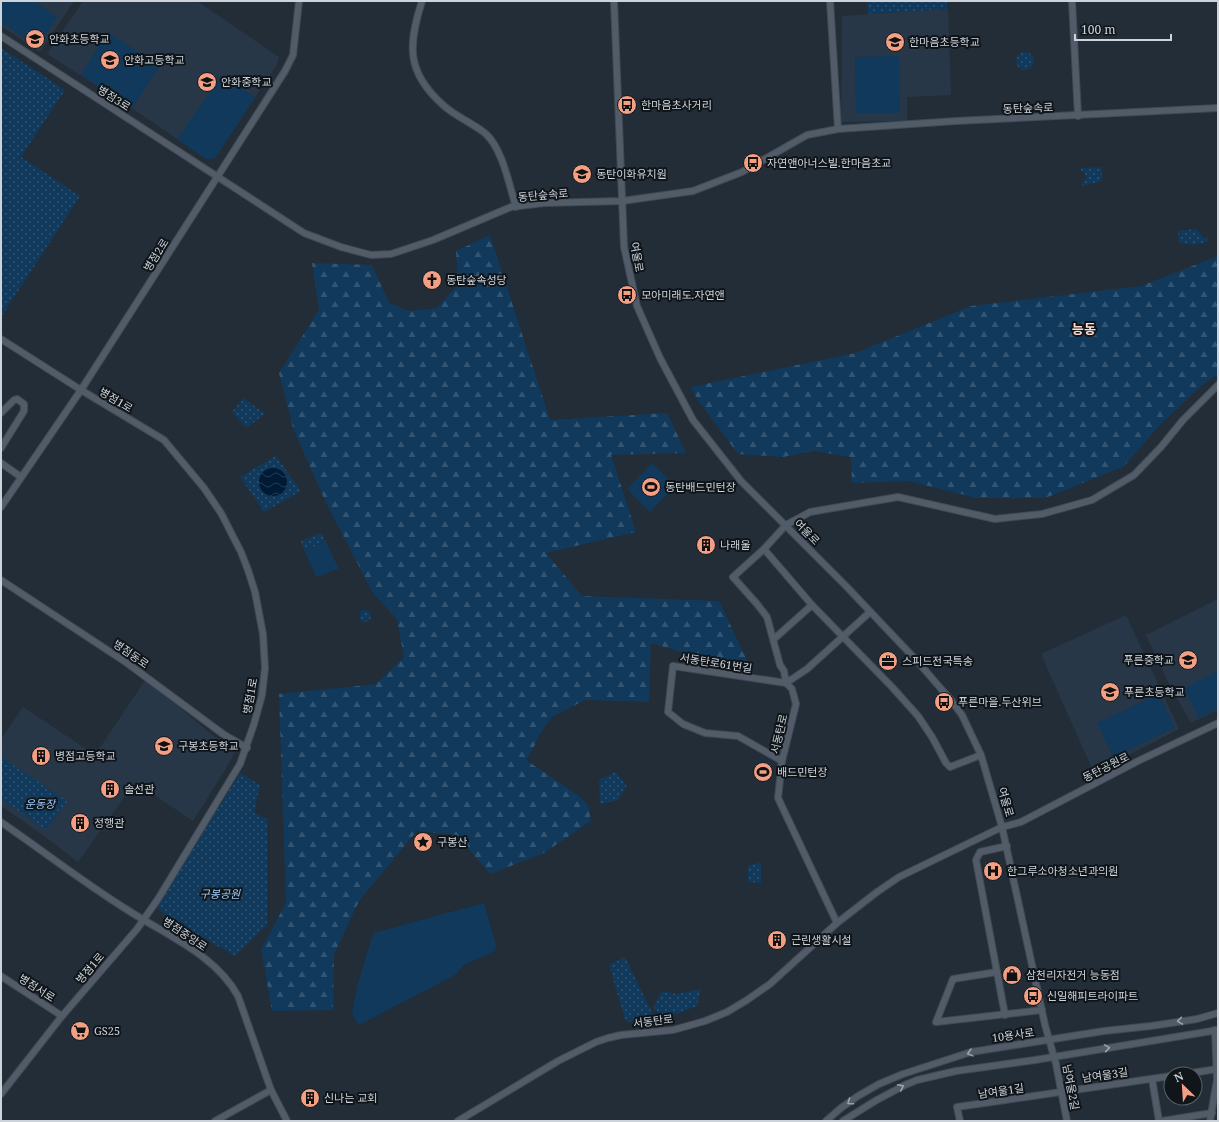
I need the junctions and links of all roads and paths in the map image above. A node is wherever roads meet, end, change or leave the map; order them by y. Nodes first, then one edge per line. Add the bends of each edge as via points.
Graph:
1 (299, 1) edge
2 (422, 1) edge
3 (614, 1) edge
4 (830, 1) edge
5 (1072, 1) edge
6 (1, 36) edge
7 (1218, 108) edge
8 (1078, 116) junction
9 (838, 129) junction
10 (217, 176) junction
11 (622, 201) junction
12 (516, 207) junction
13 (1, 339) edge
14 (1218, 385) edge
15 (81, 390) junction
16 (1, 413) edge
17 (1, 448) edge
18 (1, 463) edge
19 (21, 478) junction
20 (1, 507) edge
21 (786, 525) junction
22 (764, 549) junction
23 (1, 580) edge
24 (812, 604) junction
25 (870, 612) junction
26 (844, 636) junction
27 (774, 640) junction
28 (786, 683) junction
29 (1218, 723) edge
30 (247, 748) junction
31 (981, 755) junction
32 (782, 761) junction
33 (1, 822) edge
34 (1002, 827) junction
35 (1007, 846) junction
36 (144, 920) junction
37 (837, 923) junction
38 (997, 972) junction
39 (1, 976) edge
40 (1042, 1010) junction
41 (1218, 1013) edge
42 (1005, 1015) junction
43 (62, 1016) junction
44 (1217, 1030) edge
45 (1050, 1040) junction
46 (1054, 1057) junction
47 (1217, 1069) junction
48 (1203, 1071) edge
49 (1163, 1077) edge
50 (1152, 1079) junction
51 (271, 1090) junction
52 (1062, 1092) junction
53 (1, 1094) edge
54 (1212, 1113) junction
55 (215, 1121) edge
56 (287, 1121) edge
57 (458, 1121) edge
58 (826, 1121) edge
59 (844, 1121) edge
60 (960, 1121) edge
61 (1067, 1121) edge
62 (1159, 1121) edge
63 (1162, 1121) edge
64 (1210, 1121) edge

1 - 10 street, 병점2로 via 293,55 285,72
2 - 12 street via 412,45 420,79 443,105 486,134 493,143 501,158
3 - 11 street, 여울로
4 - 9 street
5 - 8 street
6 - 10 street, 병점3로
7 - 8 street, 동탄숲속로
8 - 9 street, 동탄숲속로
9 - 11 street, 동탄숲속로 via 807,135 742,172 692,191
10 - 12 street, 동탄숲속로 via 304,233 371,255 391,254
10 - 15 street, 병점2로
11 - 12 street, 동탄숲속로 via 544,203
11 - 21 street, 여울로 via 624,247 637,306 660,358 693,420 741,481
13 - 15 street, 병점1로
14 - 21 street via 1134,475 1092,500 1042,514 995,519 898,497 810,512
15 - 19 street, 병점2로
15 - 30 street, 병점1로 via 164,440 204,488 221,513 241,552 255,592 265,650 262,695
16 - 17 street via 14,400 24,404 24,411
18 - 19 street
19 - 20 street, 병점2로
21 - 22 street
21 - 25 street, 여울로
22 - 24 street
22 - 27 street, 서동탄로 via 733,577 767,617
23 - 30 street, 병점동로 via 127,663 227,737
24 - 26 street
24 - 27 street
25 - 26 street
25 - 31 street, 여울로 via 950,699 962,715
26 - 28 street via 807,669
26 - 31 street via 918,716 950,767
27 - 28 street, 서동탄로
28 - 32 street, 서동탄로 via 792,689 796,704
28 - 32 street, 서동탄로61번길 via 673,666 668,712 683,724 705,733 738,736
29 - 34 street, 동탄공원로 via 1021,822
30 - 36 street, 병점1로 via 240,764
31 - 34 street, 여울로
32 - 37 street, 서동탄로 via 778,798
33 - 36 street, 병점중앙로
34 - 35 street, 여울로
34 - 37 street, 서동탄로 via 899,877
35 - 38 street via 980,852 976,860
35 - 40 street, 여울로
36 - 43 street, 병점1로
36 - 51 street, 병점중앙로 via 197,953 229,982 242,1004
37 - 57 street, 서동탄로 via 770,984 727,1012 673,1030 621,1035 596,1042
38 - 42 street
38 - 42 street via 953,979 936,1022
39 - 43 street, 병점서로
40 - 42 street
40 - 45 street, 여울로
41 -> 45 street, 10용사로 via 1197,1019
43 - 53 street, 병점1로
46 -> 44 street
44 - 47 street
45 - 46 street, 여울로
45 -> 58 street, 10용사로 via 971,1052 903,1074 858,1096
46 - 52 street, 남여울2길
59 -> 46 street via 875,1101 917,1080
47 - 48 street
47 - 54 street via 1218,1080
49 - 50 street, 남여울3길
50 - 52 street, 남여울3길
50 - 62 street
51 - 55 street
51 - 56 street, 병점중앙로
52 - 60 street, 남여울1길 via 957,1107
52 - 61 street, 남여울2길
54 - 63 street
54 - 64 street

